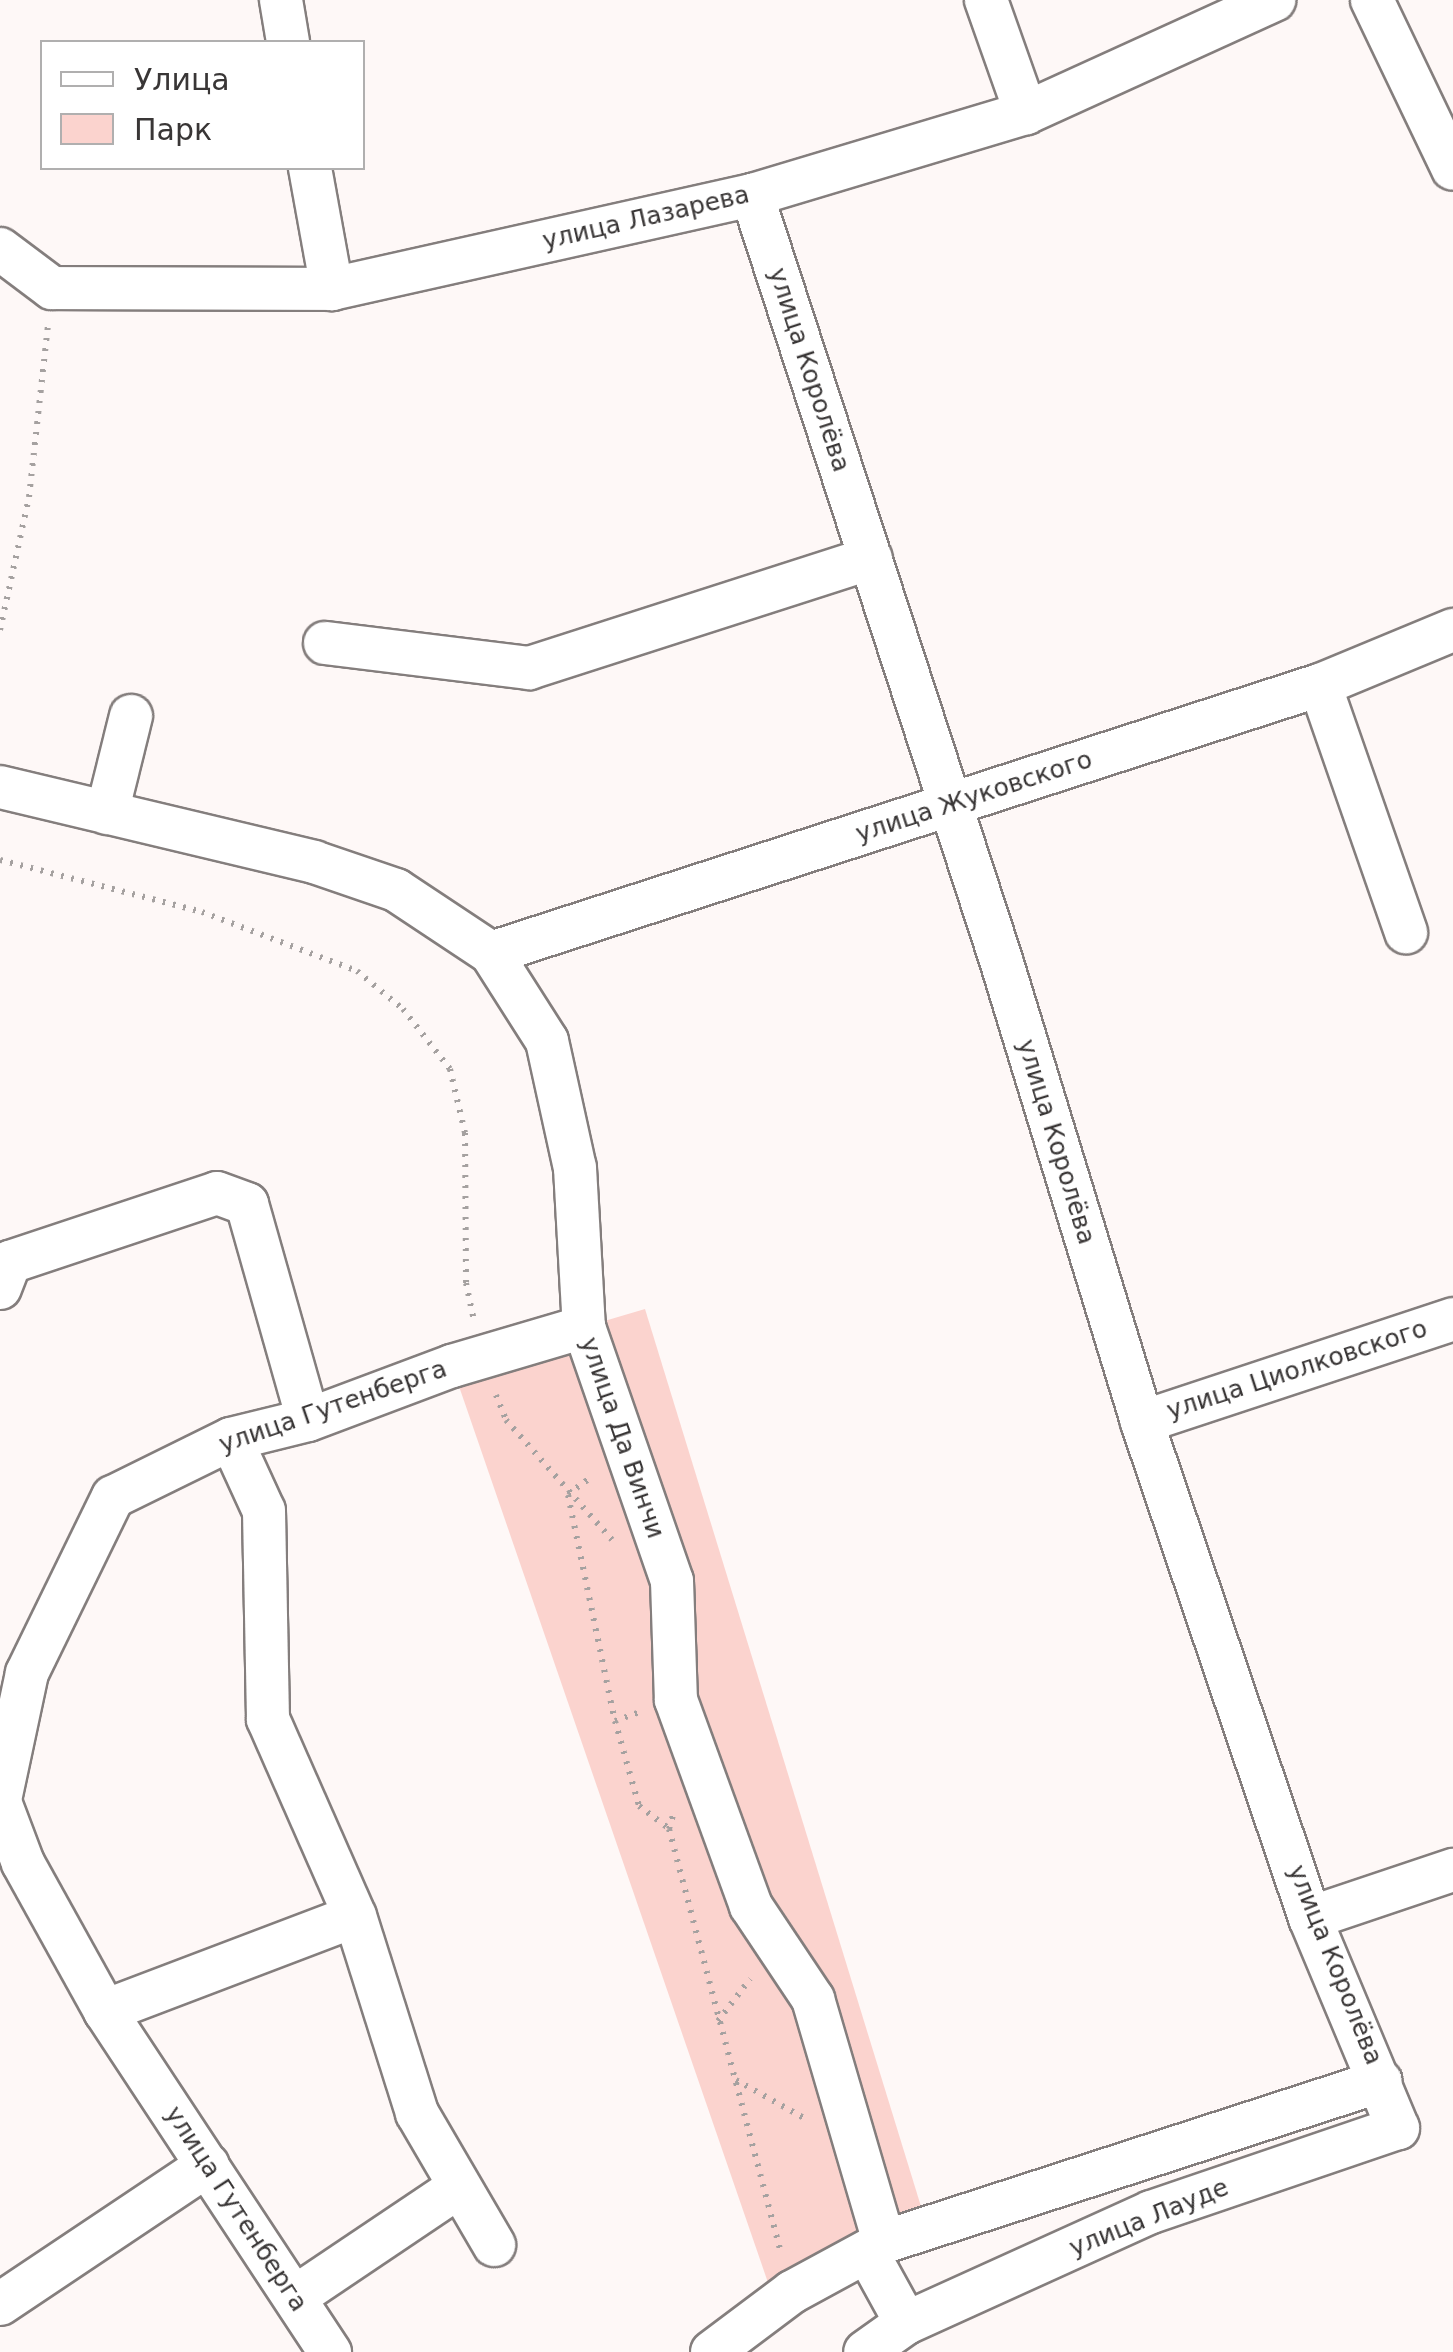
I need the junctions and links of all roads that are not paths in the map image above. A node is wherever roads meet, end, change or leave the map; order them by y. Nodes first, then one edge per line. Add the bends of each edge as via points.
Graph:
1 (280, 0) edge
2 (986, 0) edge
3 (1274, 0) edge
4 (1372, 0) edge
5 (288, 40) edge
6 (1026, 113) junction
7 (1453, 169) edge
8 (310, 170) edge
9 (752, 195) junction
10 (0, 250) edge
11 (332, 289) junction
12 (872, 558) junction
13 (1453, 630) edge
14 (325, 643) dead end
15 (1320, 685) junction
16 (131, 716) dead end
17 (0, 787) edge
18 (948, 805) junction
19 (108, 813) junction
20 (1406, 932) dead end
21 (491, 954) junction
22 (0, 1288) edge
23 (1453, 1318) edge
24 (584, 1327) junction
25 (308, 1420) junction
26 (1142, 1422) junction
27 (231, 1439) junction
28 (0, 1801) edge
29 (1453, 1870) edge
30 (356, 1916) junction
31 (1310, 1918) junction
32 (104, 2011) junction
33 (1381, 2081) junction
34 (208, 2165) junction
35 (459, 2187) junction
36 (494, 2245) dead end
37 (875, 2247) junction
38 (294, 2297) junction
39 (0, 2304) edge
40 (906, 2323) junction
41 (330, 2352) edge
42 (712, 2352) edge
43 (865, 2352) edge

1 - 5 street
2 - 6 street
3 - 6 street, улица Лазарева
4 - 7 street
6 - 9 street, улица Лазарева
8 - 11 street
9 - 11 street, улица Лазарева
9 - 12 street, улица Королёва
10 - 11 street, улица Лазарева via 52,288
12 - 14 street via 528,668
12 - 18 street, улица Королёва
13 - 15 street, улица Жуковского
15 - 18 street, улица Жуковского
15 - 20 street
16 - 19 street
17 - 19 street, улица Да Винчи
18 - 21 street, улица Жуковского
18 - 26 street, улица Королёва
19 - 21 street, улица Да Винчи via 314,862 396,890
21 - 24 street, улица Да Винчи via 547,1041 575,1168
22 - 25 street via 10,1262 216,1193 247,1204
23 - 26 street, улица Циолковского
24 - 25 street, улица Гутенберга via 452,1366
24 - 37 street, улица Да Винчи via 672,1581 676,1700 751,1906 813,1999 857,2148
25 - 27 street, улица Гутенберга
26 - 31 street, улица Королёва
27 - 28 street, улица Гутенберга via 113,1497 27,1673
27 - 30 street via 264,1511 268,1719
28 - 32 street, улица Гутенберга via 23,1863
29 - 31 street
30 - 32 street
30 - 35 street via 417,2113
31 - 33 street, улица Королёва
32 - 34 street, улица Гутенберга
33 - 37 street
33 - 40 street, улица Лауде via 1398,2128 1151,2212
34 - 38 street, улица Гутенберга
34 - 39 street
35 - 36 street
35 - 38 street
37 - 40 street, улица Да Винчи
37 - 42 street via 792,2292
38 - 41 street, улица Гутенберга
40 - 43 street, улица Лауде

